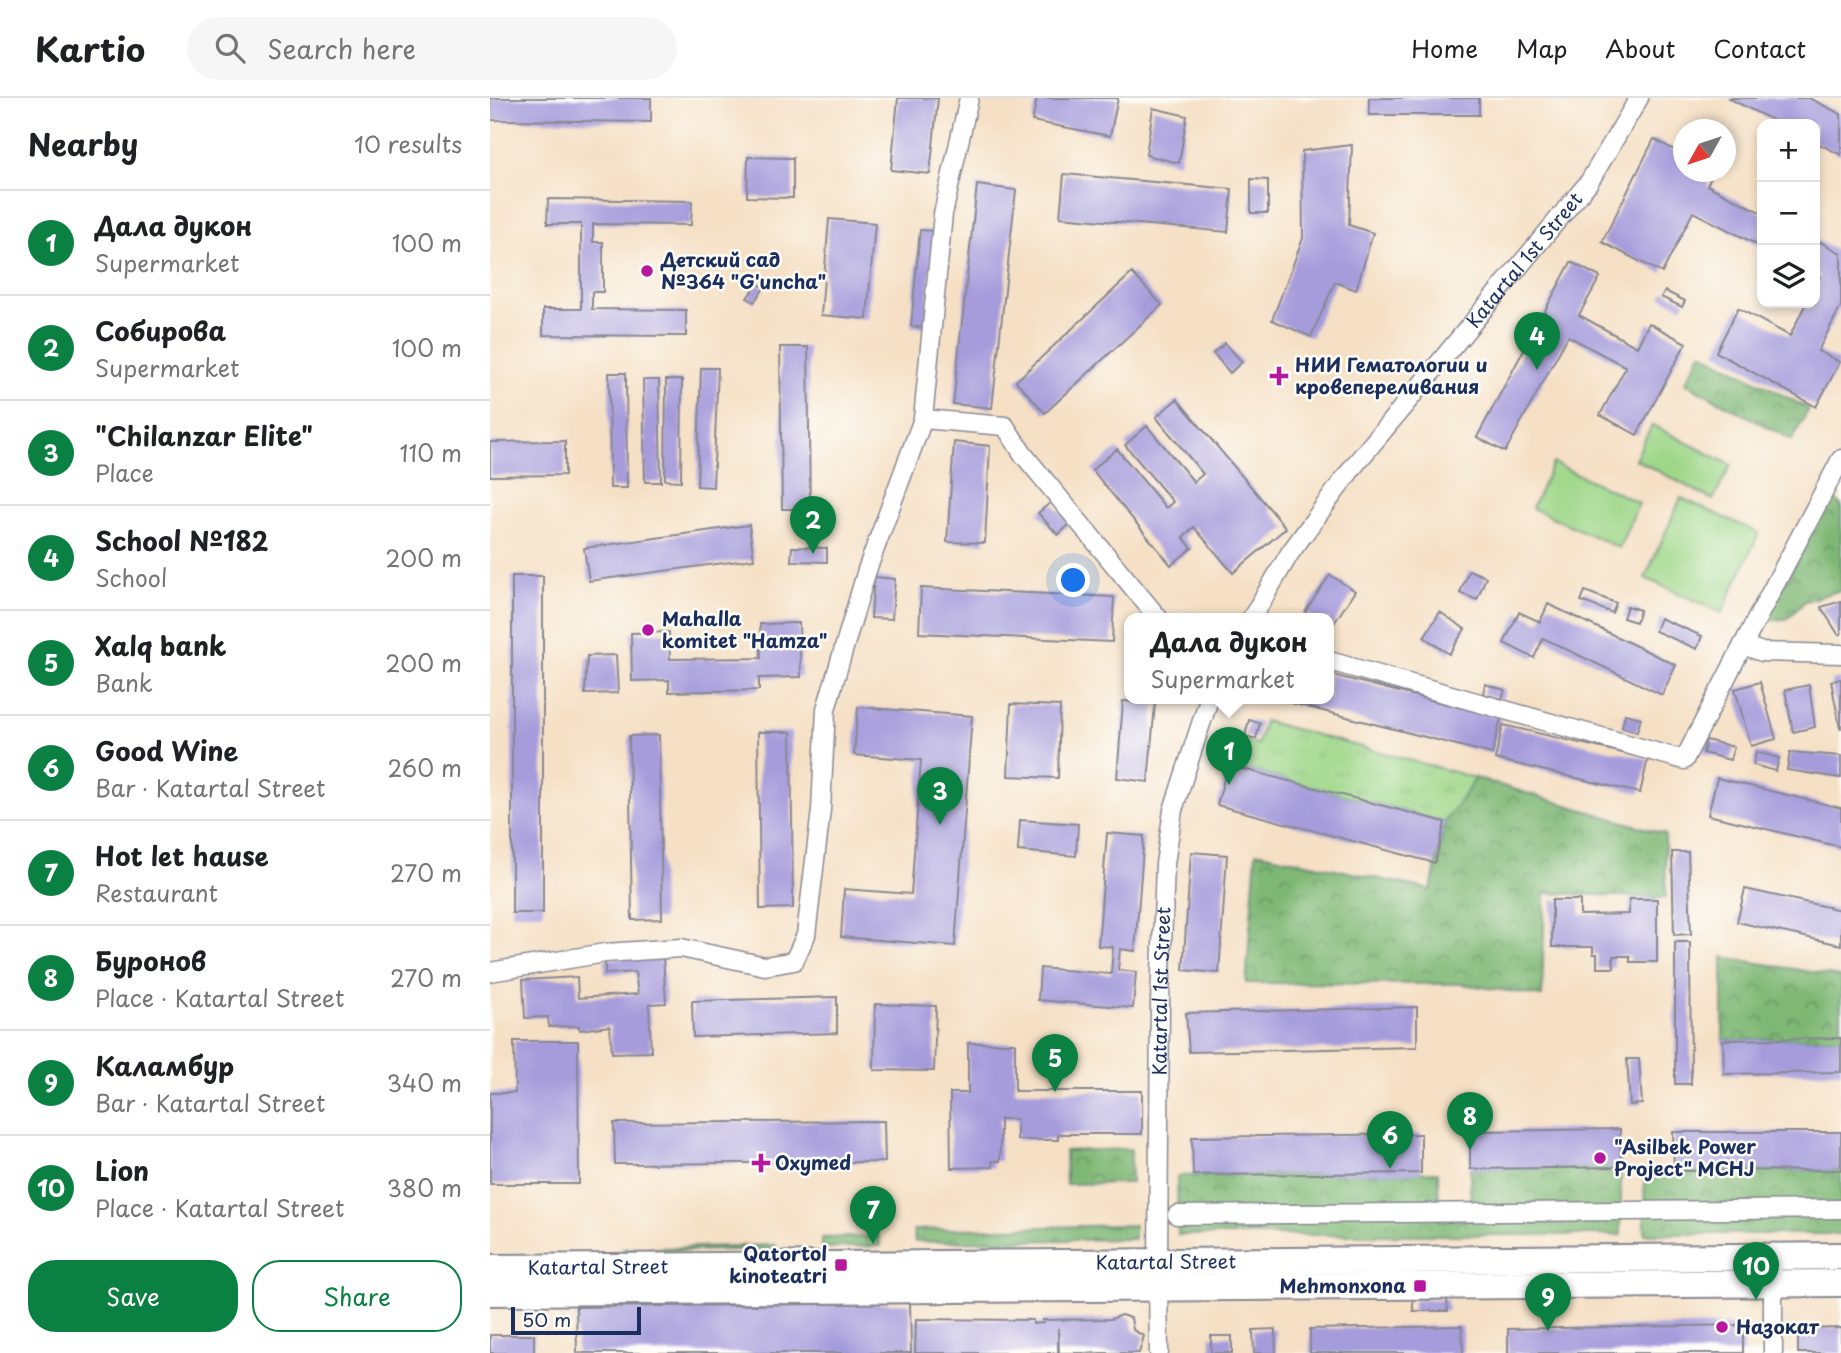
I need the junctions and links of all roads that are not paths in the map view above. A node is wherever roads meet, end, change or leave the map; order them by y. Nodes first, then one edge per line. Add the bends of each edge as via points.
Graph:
1 (969, 98) edge
2 (1639, 98) edge
3 (923, 419) junction
4 (1841, 460) edge
5 (1154, 613) edge
6 (1255, 613) edge
7 (1743, 645) junction
8 (1841, 654) edge
9 (1334, 662) edge
10 (1207, 704) edge
11 (490, 972) edge
12 (1841, 1209) edge
13 (1177, 1215) dead end
14 (1773, 1256) junction
15 (1841, 1256) edge
16 (490, 1268) edge
17 (1158, 1275) junction
18 (901, 1277) junction
19 (1773, 1283) junction
20 (1841, 1283) edge
21 (490, 1292) edge
22 (1159, 1353) edge
23 (1773, 1353) edge

1 - 3 street via 943,214
2 - 6 street, Katartal 1st Street via 1589,182 1353,467 1290,553
3 - 5 street via 1005,426
3 - 11 street via 867,570 826,709 821,810 806,935 794,961 765,966 681,948 605,953
4 - 7 street
7 - 8 street via 1762,652
7 - 9 street via 1684,760
10 - 17 street, Katartal 1st Street via 1173,810 1165,864
12 - 13 street
14 - 15 main road, Katartal Street
14 - 17 main road, Katartal Street
14 - 19 street
16 - 18 main road, Katartal Street
17 - 18 main road, Katartal Street
17 - 19 main road, Katartal Street
17 - 22 street, Katartal 1st Street
18 - 21 main road, Katartal Street
19 - 20 main road, Katartal Street
19 - 23 street

